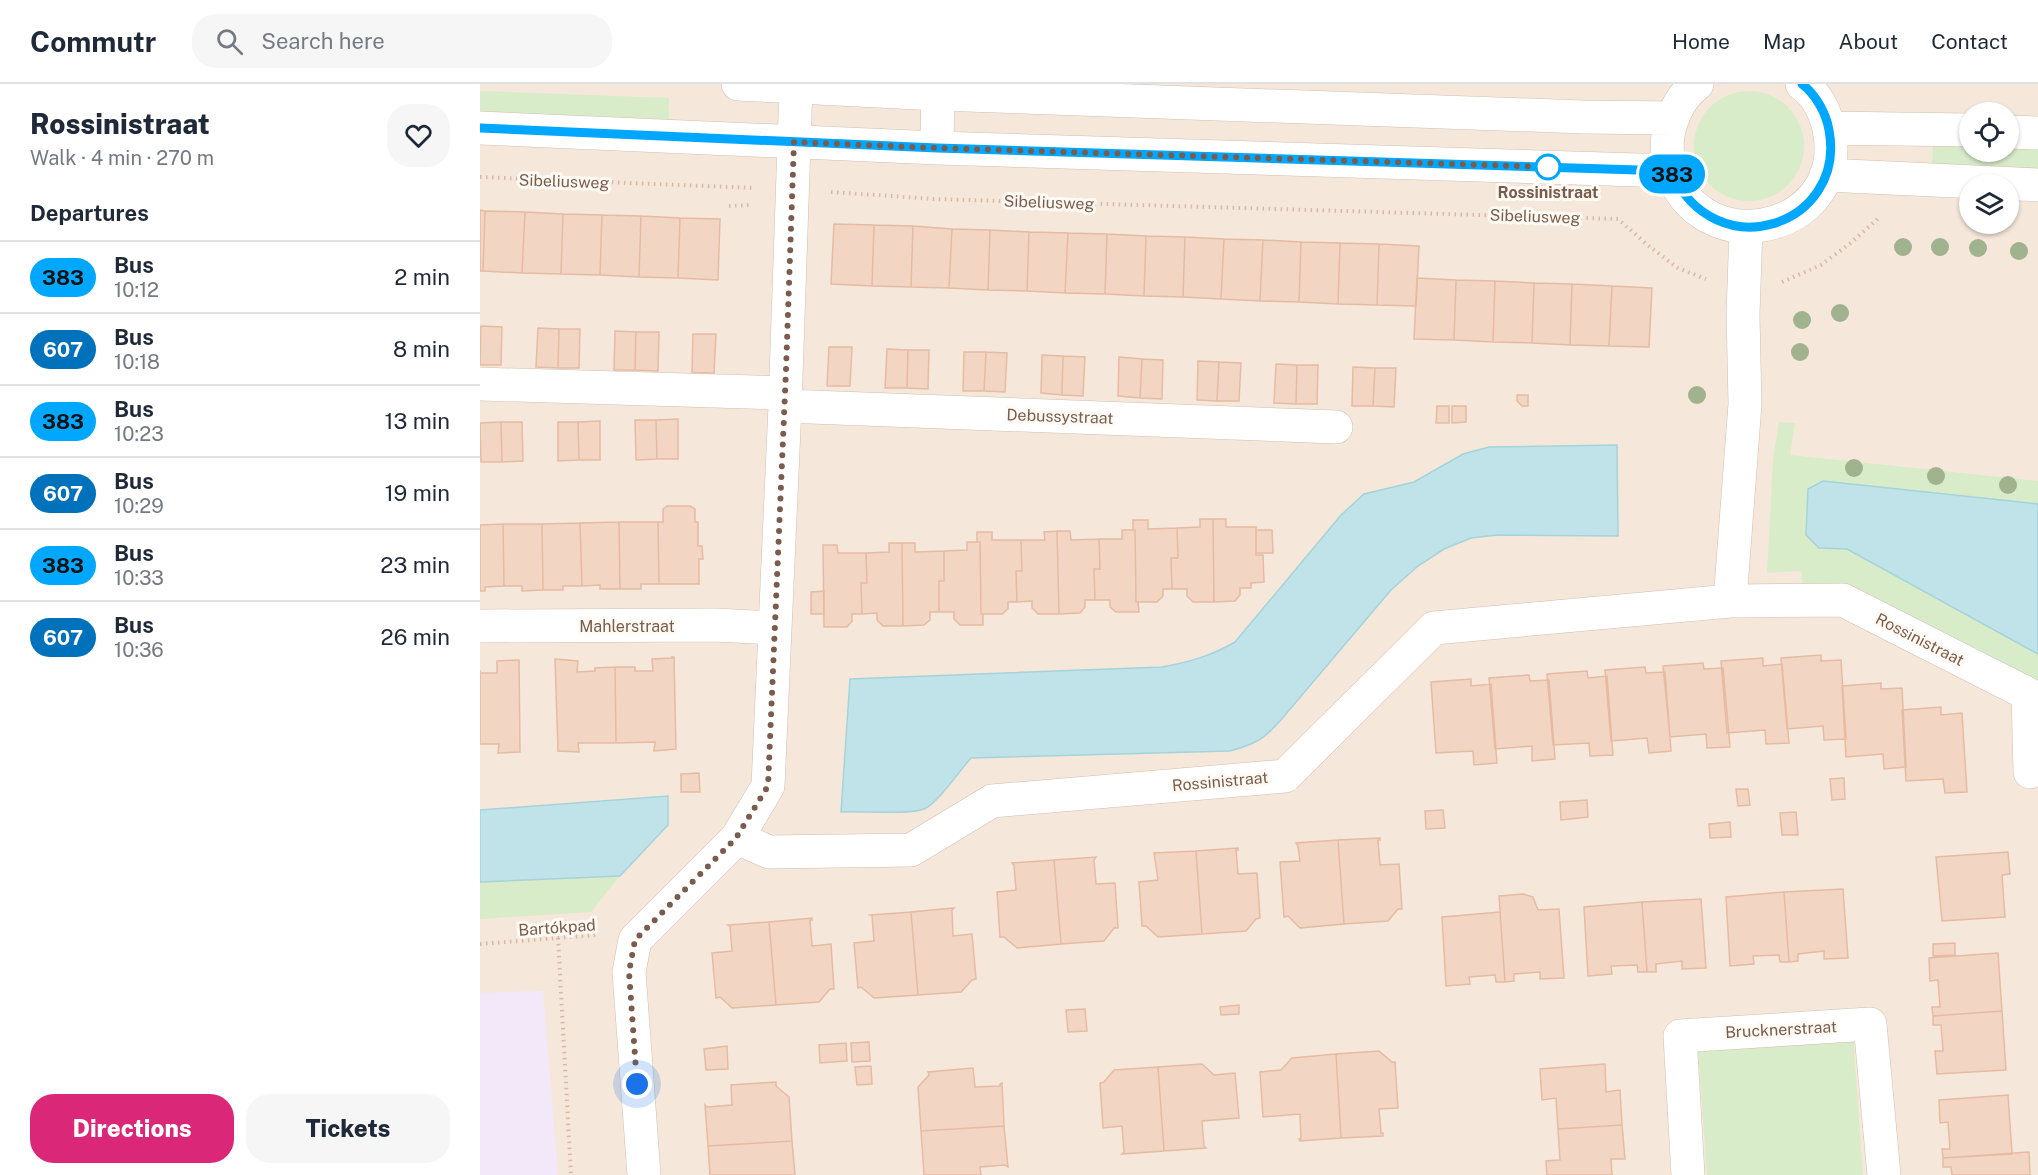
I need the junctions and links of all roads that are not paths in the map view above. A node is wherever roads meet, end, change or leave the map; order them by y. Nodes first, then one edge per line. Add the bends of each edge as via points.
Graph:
1 (738, 84) edge
2 (1697, 84) edge
3 (1802, 84) edge
4 (796, 86) junction
5 (938, 89) edge
6 (1673, 118) junction
7 (480, 128) edge
8 (1829, 128) junction
9 (1959, 130) edge
10 (2019, 132) edge
11 (2038, 133) edge
12 (794, 142) junction
13 (937, 148) junction
14 (1671, 171) junction
15 (1826, 175) junction
16 (2038, 184) edge
17 (1746, 228) junction
18 (480, 384) edge
19 (785, 400) junction
20 (1336, 427) dead end
21 (1730, 601) junction
22 (480, 626) edge
23 (773, 628) junction
24 (2030, 772) dead end
25 (736, 838) junction
26 (644, 1175) edge
27 (1688, 1175) edge
28 (1884, 1175) edge

1 - 4 street
2 - 6 street
3 - 8 street via 1819,103
4 - 5 street
4 - 12 street
5 - 6 street
5 - 13 street
6 - 14 street via 1668,137
7 - 12 street
8 - 9 street
8 - 15 street
10 - 11 street
12 - 13 street
12 - 19 street
13 - 14 street
14 - 17 street via 1678,187 1706,216
15 - 16 street
15 - 17 street via 1807,203 1786,219
17 - 21 street via 1745,404
18 - 19 street, Debussystraat
19 - 20 street, Debussystraat
19 - 23 street
21 - 24 street, Rossinistraat via 1843,600 2028,694
21 - 25 street, Rossinistraat via 1434,628 1285,776 992,801 910,850 769,852
22 - 23 street, Mahlerstraat
23 - 25 street via 768,786
25 - 26 street via 635,940 629,972
27 - 28 street, Brucknerstraat via 1680,1036 1870,1024

